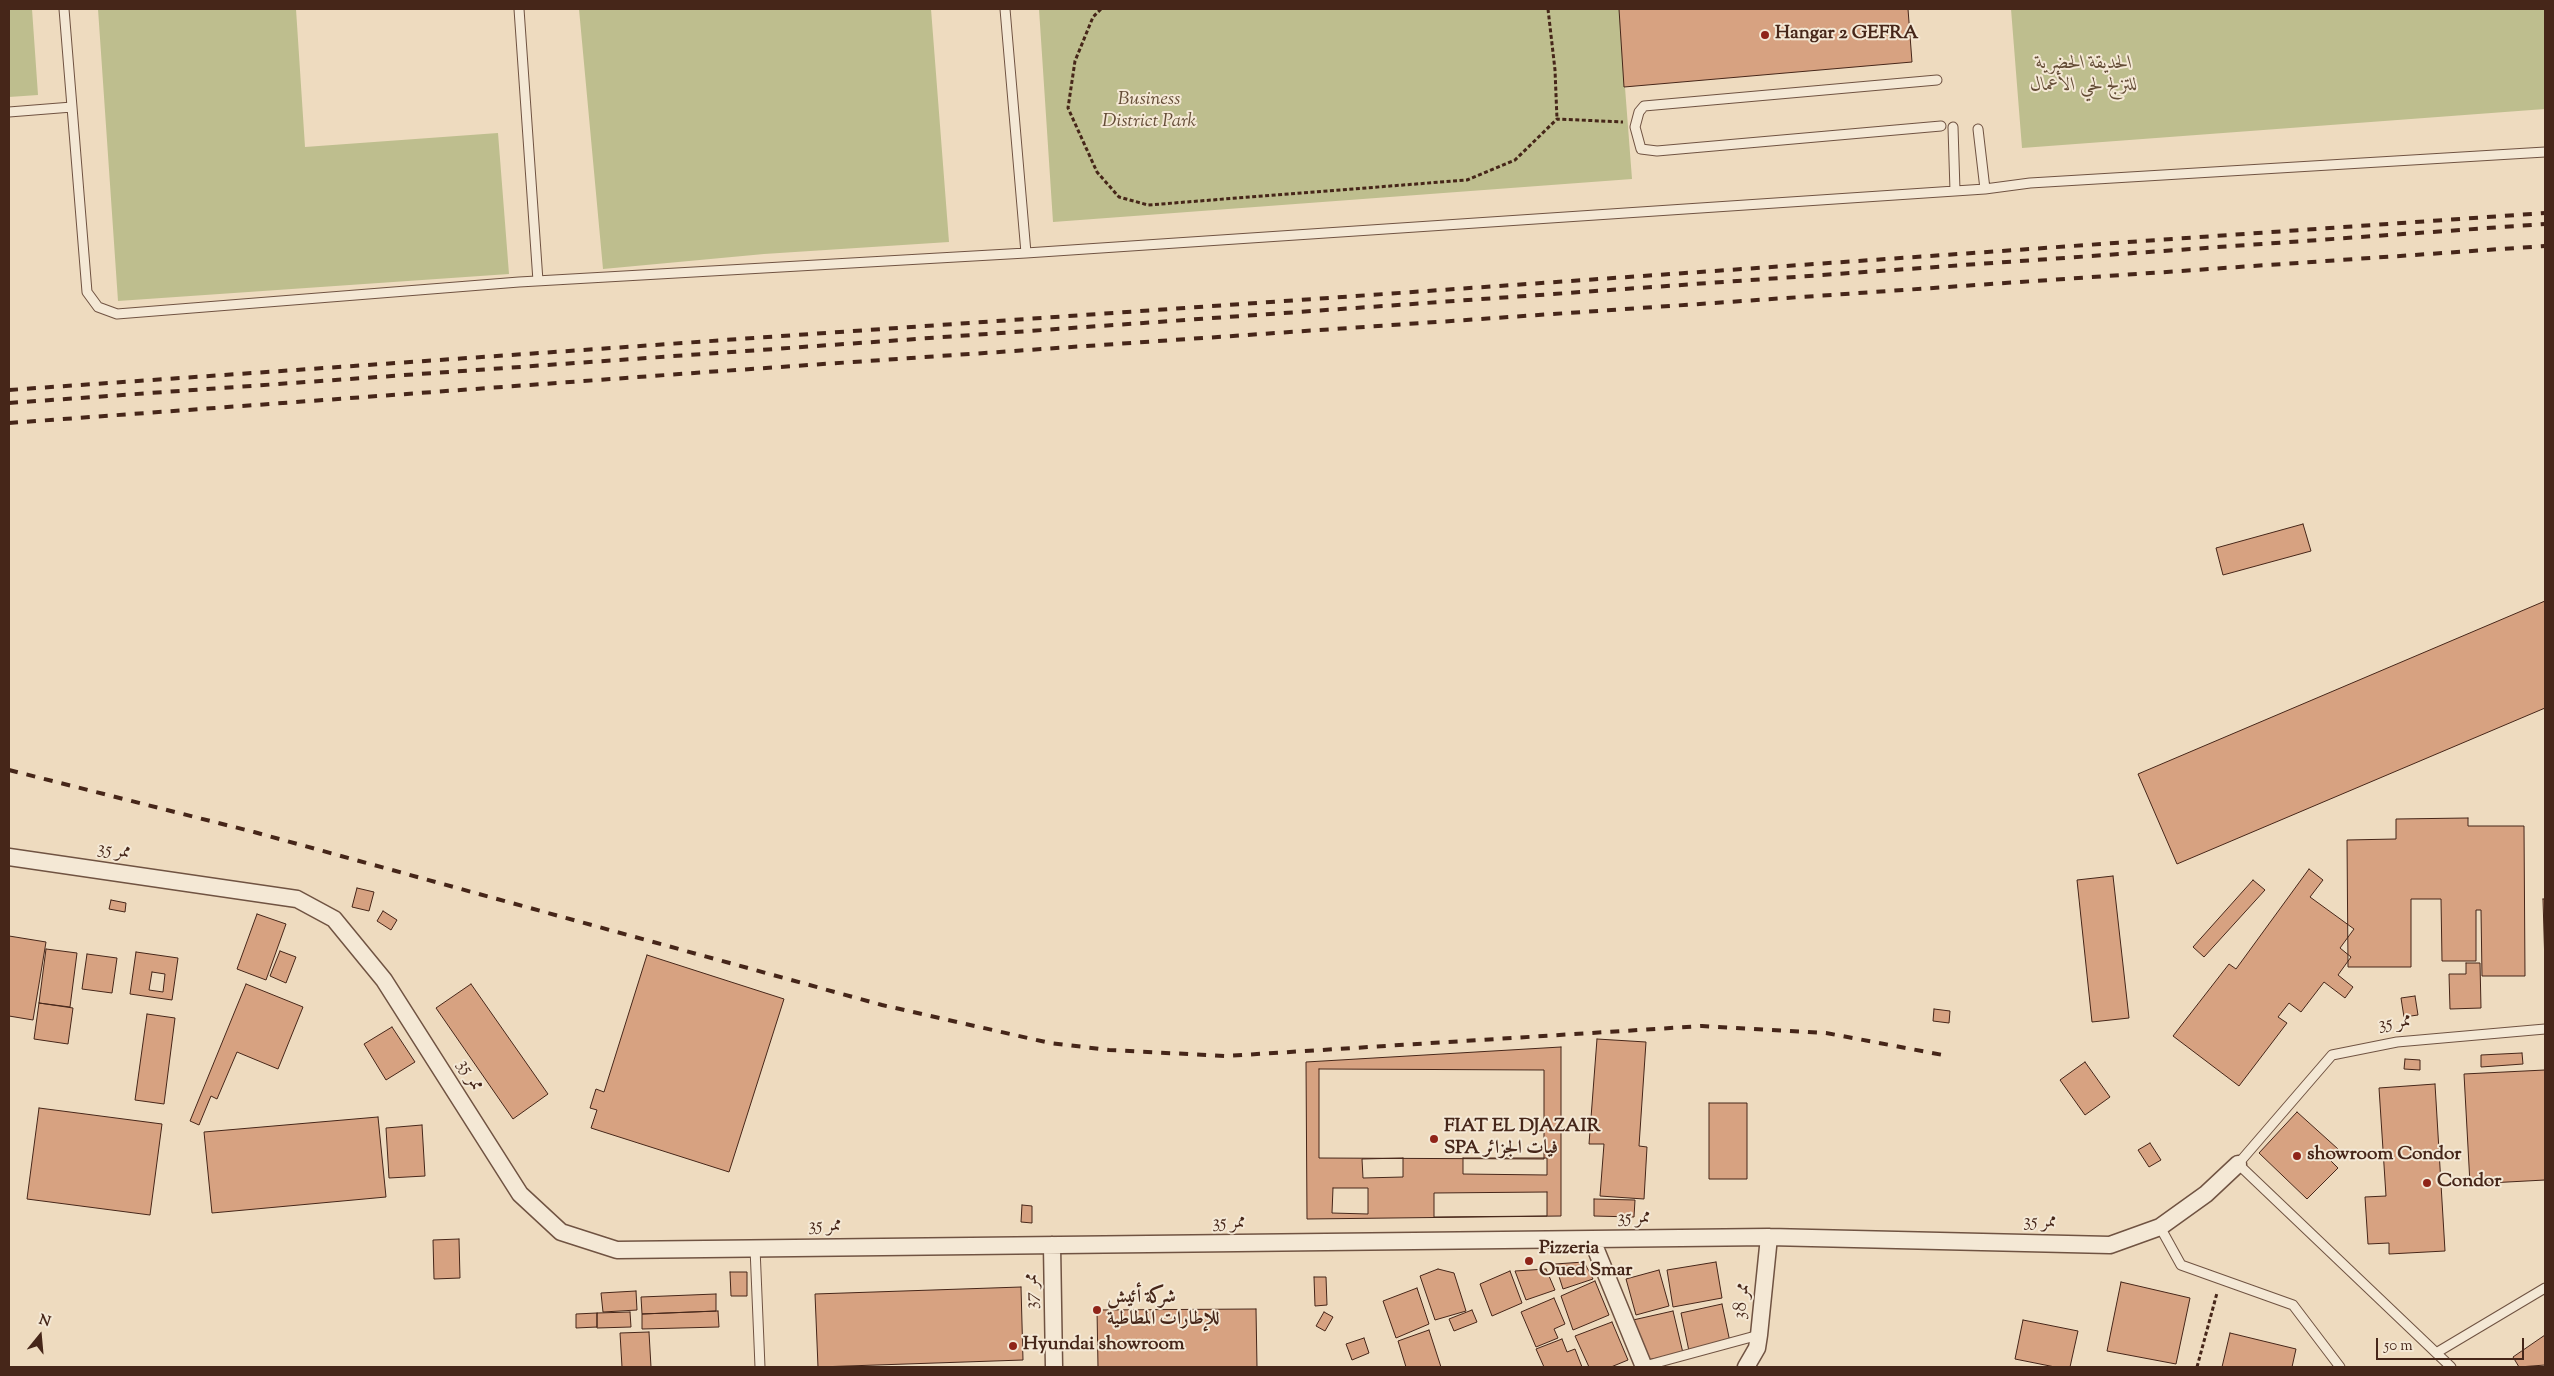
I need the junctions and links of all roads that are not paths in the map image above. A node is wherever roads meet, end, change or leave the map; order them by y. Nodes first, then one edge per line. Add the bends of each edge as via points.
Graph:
1 (64, 9) edge
2 (519, 9) edge
3 (1005, 9) edge
4 (1937, 80) dead end
5 (72, 107) junction
6 (9, 112) edge
7 (1941, 126) dead end
8 (1953, 127) dead end
9 (1978, 129) dead end
10 (2545, 152) edge
11 (1985, 188) junction
12 (1955, 190) junction
13 (1026, 252) junction
14 (538, 281) junction
15 (9, 857) edge
16 (2545, 1029) edge
17 (2238, 1164) junction
18 (2160, 1227) junction
19 (1769, 1237) junction
20 (1592, 1240) junction
21 (1052, 1245) junction
22 (756, 1248) junction
23 (2545, 1288) edge
24 (1759, 1335) junction
25 (2436, 1353) junction
26 (760, 1367) edge
27 (1054, 1367) edge
28 (1643, 1367) edge
29 (1746, 1367) edge
30 (2340, 1367) edge
31 (2450, 1367) edge

1 - 5 lane
2 - 14 lane
3 - 13 lane
4 - 7 lane via 1644,106 1635,127 1641,150 1657,151
5 - 6 lane
5 - 14 lane via 87,292 98,307 117,314
8 - 12 lane
9 - 11 lane
10 - 11 lane
11 - 12 lane
12 - 13 lane
13 - 14 lane
15 - 22 street, ممر 35 via 297,899 334,919 384,980 520,1194 561,1232 617,1250
16 - 17 lane, ممر 35 via 2397,1042 2332,1055
17 - 18 street, ممر 35 via 2206,1194
17 - 25 lane
18 - 19 street, ممر 35 via 2110,1245
18 - 30 lane via 2182,1266 2293,1306
19 - 20 street, ممر 35
19 - 24 street, ممر 38
20 - 21 street, ممر 35
20 - 28 street
21 - 22 street, ممر 35
21 - 27 street, ممر 37
22 - 26 lane
23 - 25 lane
24 - 28 lane
24 - 29 street, ممر 38 via 1757,1348
25 - 31 lane

